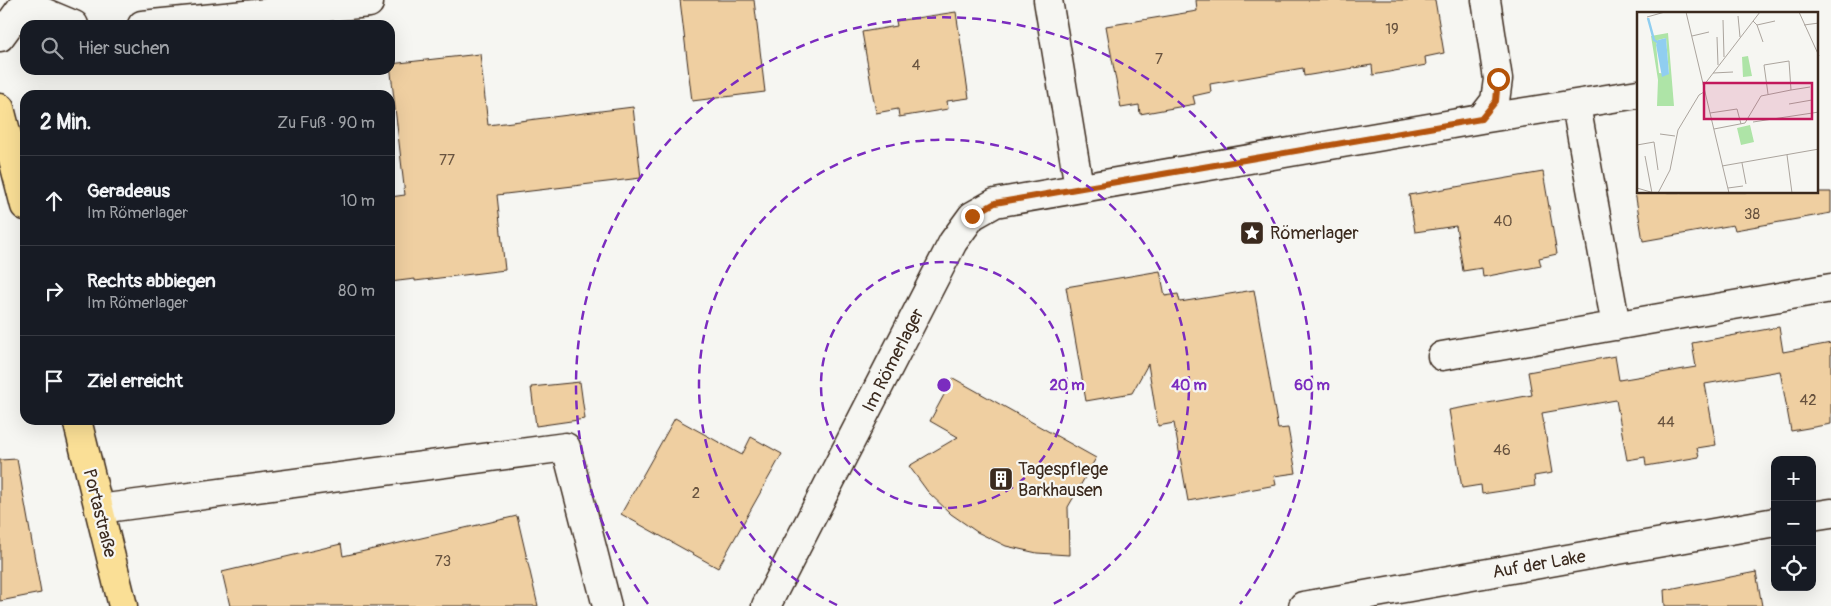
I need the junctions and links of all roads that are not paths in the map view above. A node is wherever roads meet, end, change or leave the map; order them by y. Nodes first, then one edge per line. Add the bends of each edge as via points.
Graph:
1 (1048, 0) edge
2 (1486, 0) edge
3 (25, 2) edge
4 (369, 3) dead end
5 (63, 20) edge
6 (194, 20) edge
7 (0, 36) edge
8 (1637, 94) edge
9 (1576, 105) junction
10 (0, 108) edge
11 (1481, 119) junction
12 (5, 149) edge
13 (1079, 187) junction
14 (20, 192) edge
15 (1831, 288) edge
16 (1616, 326) junction
17 (1442, 356) dead end
18 (78, 425) edge
19 (99, 509) junction
20 (1831, 512) edge
21 (1816, 515) edge
22 (1771, 523) edge
23 (122, 606) edge
24 (607, 606) edge
25 (766, 606) edge
26 (1303, 606) edge

1 - 13 street
2 - 11 street via 1498,79 1496,101
3 - 5 street
3 - 7 street
4 - 6 street
8 - 9 street, Im Römerlager
9 - 11 street, Im Römerlager
9 - 16 street
10 - 12 main road
11 - 13 street, Im Römerlager
12 - 14 main road
13 - 25 street, Im Römerlager via 995,203 972,216 954,242
15 - 16 street
16 - 17 street
18 - 19 main road, Portastraße
19 - 23 main road, Portastraße
19 - 24 street via 566,447
20 - 21 street
22 - 26 street, Auf der Lake

